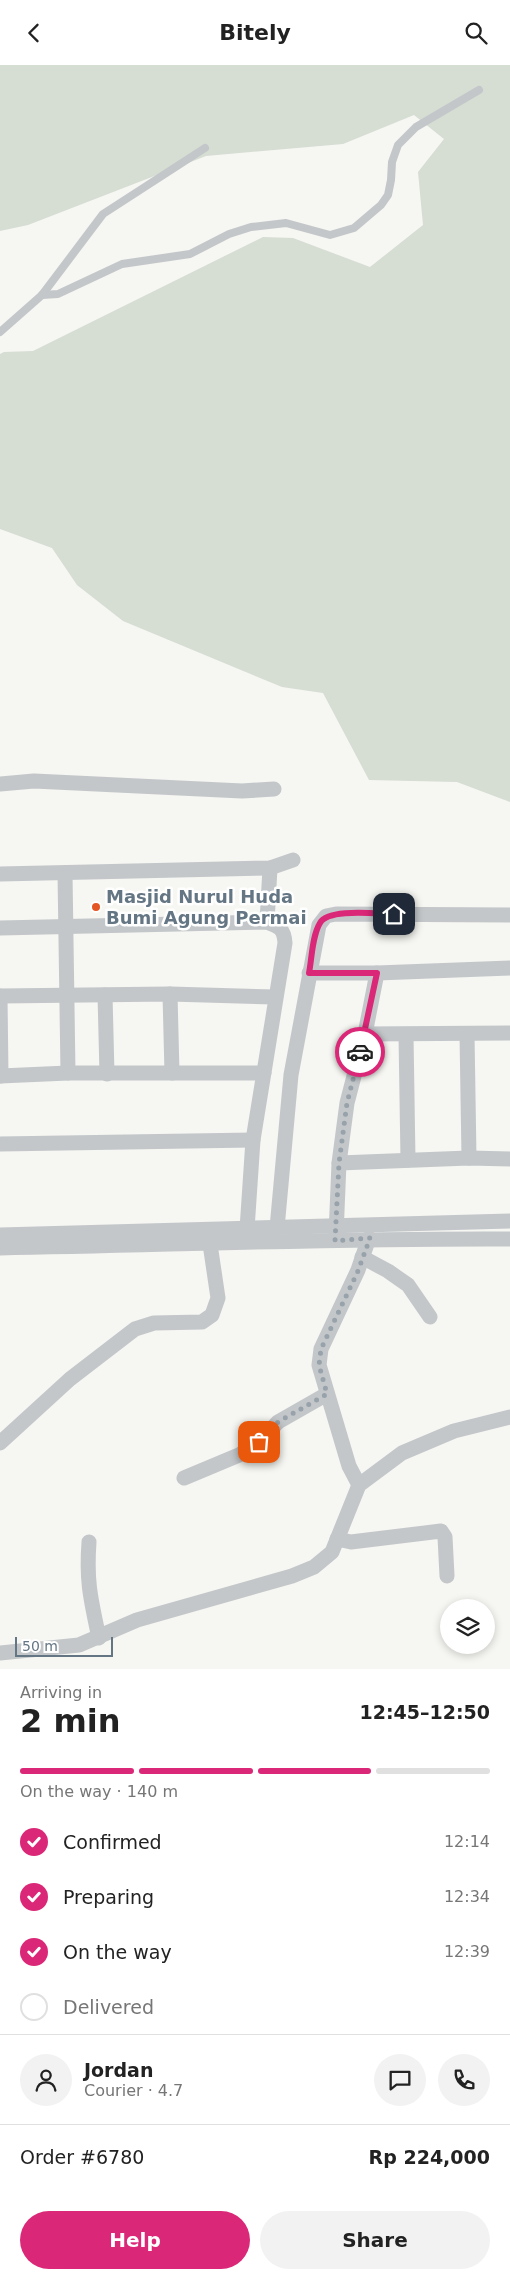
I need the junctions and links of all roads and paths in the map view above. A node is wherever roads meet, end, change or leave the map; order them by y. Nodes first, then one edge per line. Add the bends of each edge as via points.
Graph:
1 (479, 90) dead end
2 (204, 148) dead end
3 (42, 295) junction
4 (0, 332) edge
5 (0, 784) edge
6 (274, 789) dead end
7 (293, 860) dead end
8 (270, 868) junction
9 (65, 873) junction
10 (0, 874) edge
11 (510, 915) edge
12 (267, 922) junction
13 (67, 926) junction
14 (0, 928) edge
15 (510, 968) edge
16 (309, 973) junction
17 (377, 973) junction
18 (170, 994) junction
19 (67, 995) junction
20 (105, 995) junction
21 (0, 996) edge
22 (274, 997) junction
23 (510, 1033) edge
24 (365, 1034) junction
25 (467, 1034) junction
26 (406, 1035) junction
27 (68, 1073) junction
28 (172, 1073) junction
29 (264, 1073) junction
30 (107, 1074) junction
31 (1, 1076) edge
32 (253, 1140) junction
33 (0, 1145) edge
34 (469, 1158) junction
35 (510, 1159) edge
36 (408, 1160) junction
37 (339, 1163) junction
38 (510, 1221) edge
39 (277, 1228) junction
40 (246, 1229) junction
41 (336, 1233) junction
42 (0, 1235) edge
43 (370, 1238) junction
44 (510, 1239) edge
45 (210, 1244) junction
46 (0, 1247) edge
47 (362, 1257) junction
48 (430, 1317) dead end
49 (327, 1394) junction
50 (510, 1417) edge
51 (0, 1443) edge
52 (184, 1478) dead end
53 (359, 1485) junction
54 (338, 1539) junction
55 (89, 1543) dead end
56 (447, 1577) dead end
57 (99, 1638) junction
58 (0, 1653) edge

1 - 3 lane via 416,127 398,145 392,162 388,195 354,228 330,235 286,223 251,227 229,234 190,254 122,264 58,293
2 - 3 lane via 104,214
3 - 4 lane
5 - 6 street via 34,781 242,791
7 - 8 street
8 - 9 street
8 - 12 street
9 - 10 street
9 - 13 street
11 - 16 street via 326,916 318,925
12 - 13 street
12 - 22 street via 284,931 285,943
13 - 14 street
13 - 19 street
15 - 17 street
16 - 17 street
16 - 39 street via 291,1075
17 - 24 street
18 - 20 street
18 - 22 street
18 - 28 street
19 - 20 street
19 - 21 street
19 - 27 street
20 - 30 street
21 - 31 street
22 - 29 street
23 - 25 street
24 - 26 street
24 - 37 street via 347,1103
25 - 26 street
25 - 34 street
26 - 36 street
27 - 30 street
27 - 31 street
28 - 29 street
28 - 30 street
29 - 32 street
32 - 33 street
32 - 40 street
34 - 35 street
34 - 36 street
36 - 37 street
37 - 41 street
38 - 41 street
39 - 40 street
39 - 41 street
40 - 42 street
41 - 43 street
41 - 45 street
43 - 44 street
43 - 47 street
45 - 46 street
45 - 51 street via 218,1298 212,1315 202,1322 154,1323 135,1329 70,1379
47 - 48 street via 408,1285
47 - 49 street via 321,1349 319,1365
49 - 52 street via 278,1422 259,1442 239,1455
49 - 53 street via 349,1466
50 - 53 street via 454,1431 402,1453
53 - 54 street
54 - 56 street via 351,1542 441,1531 445,1537
54 - 57 street via 332,1553 314,1567 137,1620
55 - 57 street via 87,1576
57 - 58 street via 79,1645

